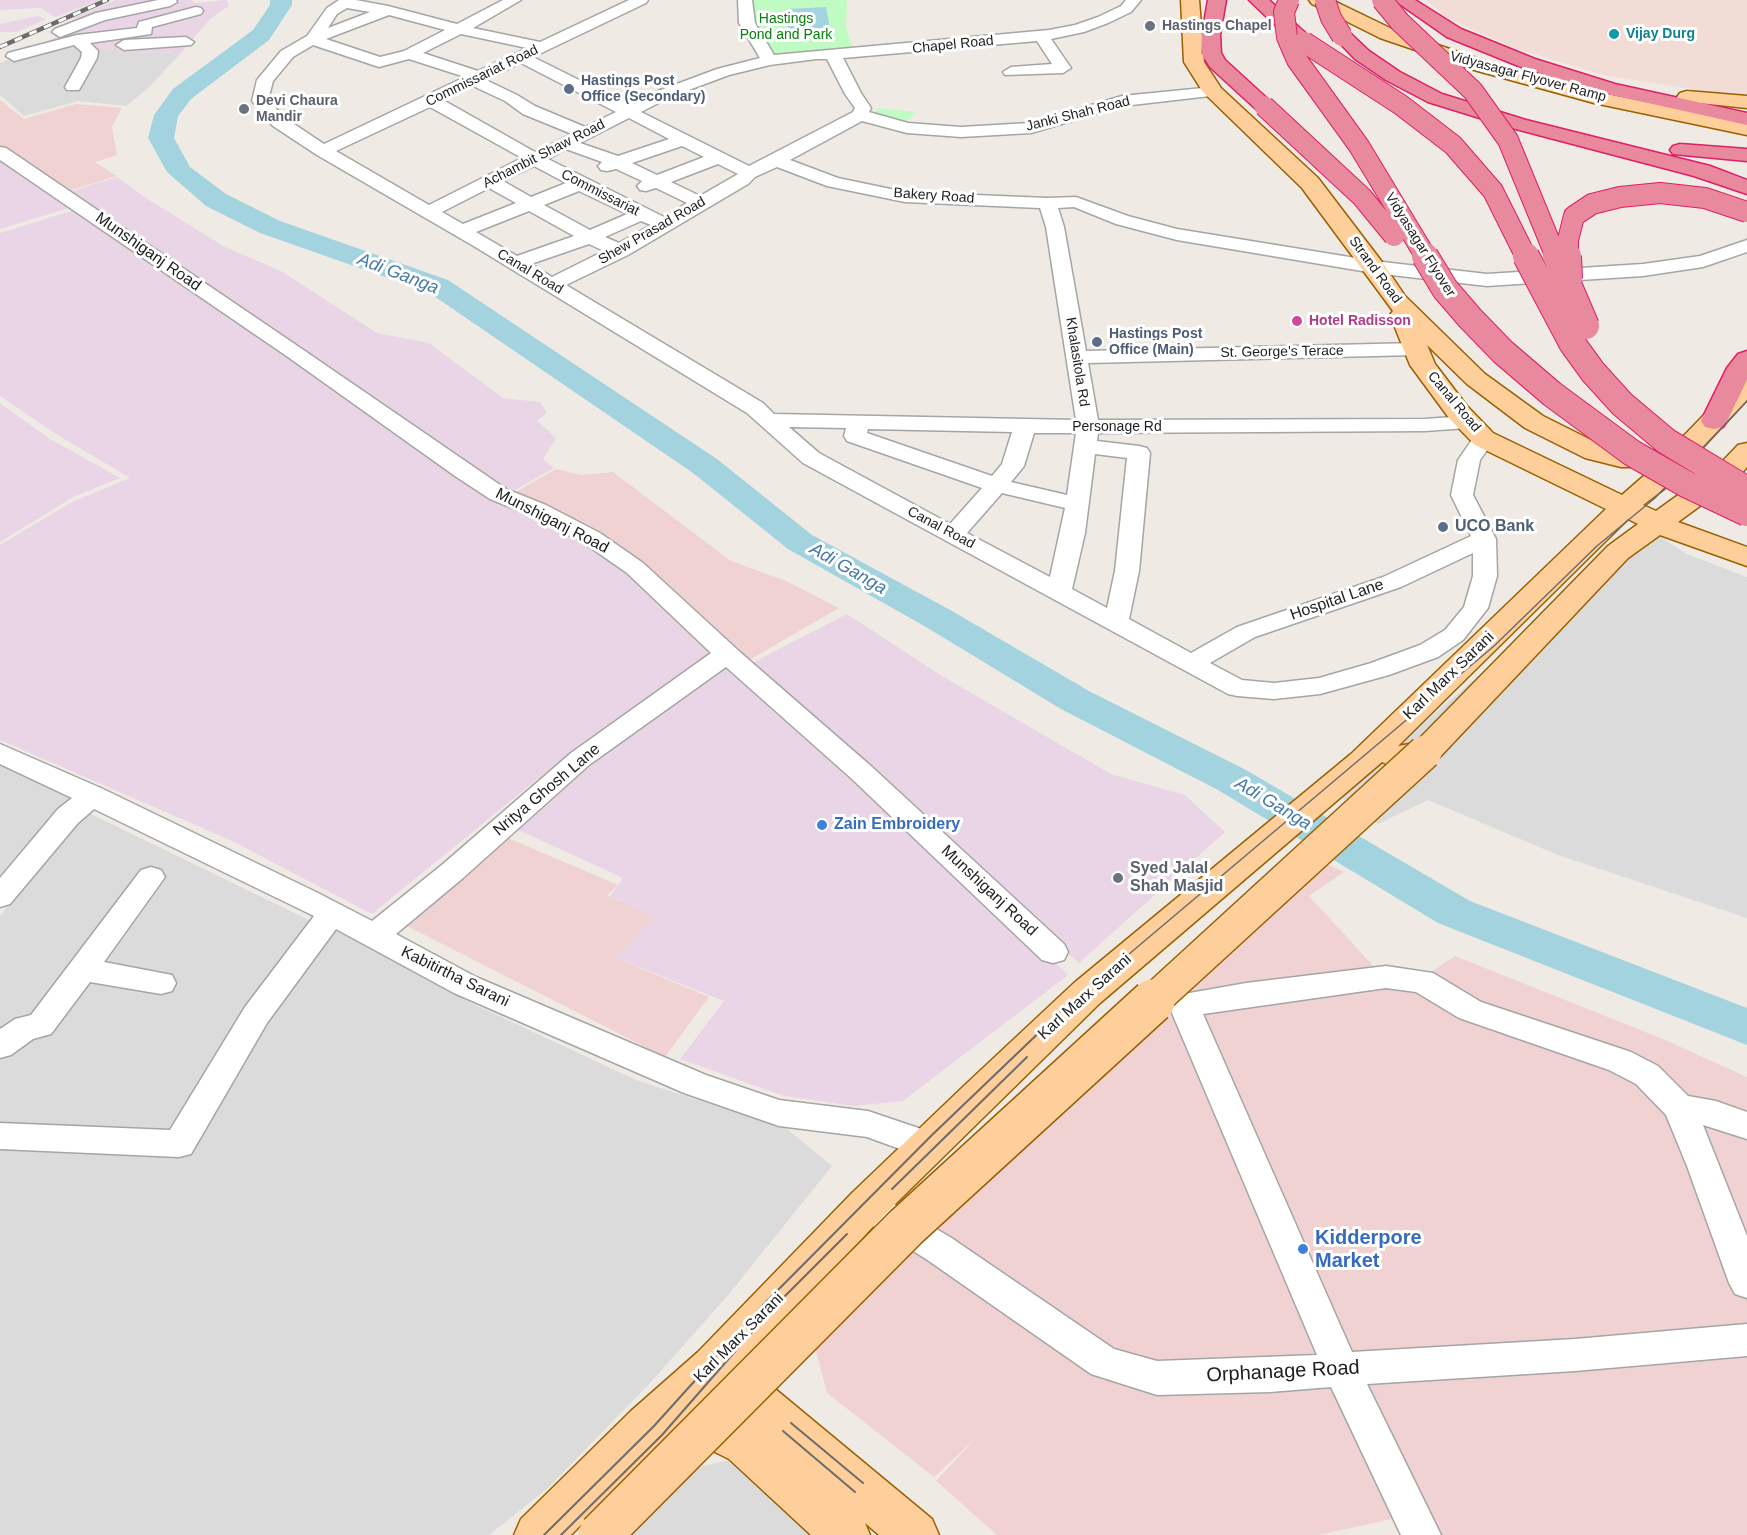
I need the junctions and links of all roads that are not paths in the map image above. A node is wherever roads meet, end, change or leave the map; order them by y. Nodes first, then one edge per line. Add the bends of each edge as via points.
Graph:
1 (178, 0) edge
2 (514, 0) edge
3 (640, 0) edge
4 (745, 0) edge
5 (1134, 0) edge
6 (1186, 0) edge
7 (1217, 0) edge
8 (1258, 0) edge
9 (1289, 0) edge
10 (1318, 0) edge
11 (1325, 0) edge
12 (1382, 0) edge
13 (1403, 0) edge
14 (347, 1) edge
15 (387, 10) junction
16 (198, 17) dead end
17 (459, 29) junction
18 (1041, 36) junction
19 (312, 39) junction
20 (186, 42) dead end
21 (83, 45) junction
22 (542, 47) junction
23 (410, 54) junction
24 (833, 54) junction
25 (521, 57) junction
26 (7, 59) edge
27 (770, 60) junction
28 (1011, 72) dead end
29 (477, 78) junction
30 (1593, 83) junction
31 (73, 87) dead end
32 (1213, 92) junction
33 (430, 100) junction
34 (1747, 102) edge
35 (631, 110) junction
36 (860, 115) junction
37 (1747, 119) edge
38 (1747, 129) edge
39 (1544, 131) junction
40 (585, 133) junction
41 (685, 139) junction
42 (567, 144) junction
43 (323, 151) junction
44 (0, 152) edge
45 (1747, 155) edge
46 (720, 157) junction
47 (535, 160) junction
48 (776, 161) junction
49 (616, 162) junction
50 (749, 173) junction
51 (491, 182) junction
52 (576, 182) junction
53 (656, 182) junction
54 (1747, 187) edge
55 (611, 200) junction
56 (700, 203) junction
57 (1047, 203) junction
58 (532, 205) junction
59 (428, 212) junction
60 (1747, 212) edge
61 (641, 214) junction
62 (665, 225) junction
63 (462, 231) junction
64 (589, 237) junction
65 (1747, 246) edge
66 (621, 251) junction
67 (516, 263) junction
68 (1374, 267) junction
69 (551, 285) junction
70 (1445, 289) junction
71 (1569, 292) junction
72 (1396, 301) junction
73 (1416, 349) junction
74 (1076, 357) junction
75 (1747, 359) edge
76 (1747, 385) edge
77 (1747, 418) edge
78 (768, 420) junction
79 (1714, 421) junction
80 (859, 422) junction
81 (1025, 426) junction
82 (1475, 430) junction
83 (1554, 432) junction
84 (1086, 436) junction
85 (1747, 451) edge
86 (1521, 456) junction
87 (1679, 457) junction
88 (1747, 474) edge
89 (996, 486) junction
90 (1747, 490) edge
91 (1075, 504) junction
92 (1625, 506) junction
93 (1747, 513) edge
94 (1658, 522) junction
95 (953, 535) junction
96 (1484, 539) junction
97 (1747, 557) edge
98 (1059, 592) junction
99 (1116, 622) junction
100 (727, 654) junction
101 (1191, 663) junction
102 (1425, 752) junction
103 (0, 753) edge
104 (1363, 762) junction
105 (93, 796) junction
106 (151, 877) dead end
107 (0, 897) edge
108 (332, 913) junction
109 (374, 936) junction
110 (1053, 952) dead end
111 (82, 969) junction
112 (161, 983) dead end
113 (0, 1046) edge
114 (1679, 1107) junction
115 (1747, 1126) edge
116 (0, 1136) edge
117 (930, 1146) junction
118 (867, 1205) junction
119 (1747, 1283) edge
120 (1747, 1340) edge
121 (714, 1366) junction
122 (1342, 1370) junction
123 (648, 1426) junction
124 (538, 1535) edge
125 (600, 1535) edge
126 (846, 1535) edge
127 (915, 1535) edge
128 (1420, 1535) edge

1 - 26 street via 79,23
2 - 17 street
3 - 22 street, Commissariat Road
4 - 27 street via 747,23
5 - 18 street, Chapel Road via 1126,9 1103,20
6 - 32 main road, Strand Road via 1194,62
7 - 70 highway, bridge via 1211,35 1211,53 1217,63 1362,197 1407,253
8 - 90 highway, bridge via 1304,42 1401,105 1453,145 1493,191 1572,343 1593,372 1622,404 1666,441
9 - 70 highway, Vidyasagar Flyover, bridge via 1284,12 1287,37 1297,60 1359,146
10 - 38 main road, Vidyasagar Flyover Ramp, bridge via 1387,34 1481,66 1594,97
11 - 39 highway, bridge via 1342,36 1393,76 1436,98
12 - 71 highway, bridge via 1491,113 1508,140
13 - 30 highway via 1454,33 1528,63
14 - 15 street
14 - 19 street, Canal Road via 332,11
15 - 17 street
15 - 19 street
16 - 21 street via 144,25 146,31
17 - 22 street
17 - 23 street
18 - 24 street, Chapel Road
18 - 28 street via 1063,68
19 - 23 street via 379,62
19 - 43 street, Canal Road via 287,54 265,80 260,101 279,122
20 - 21 street
21 - 26 street
21 - 31 street via 89,58
22 - 25 street, Commissariat Road
23 - 29 street
24 - 27 street, Achambit Shaw Road
24 - 36 street via 863,108
25 - 29 street, Commissariat Road
25 - 35 street
27 - 35 street, Achambit Shaw Road via 723,72
29 - 33 street, Commissariat Road
29 - 40 street via 529,110
30 - 34 main road
30 - 37 highway
32 - 36 street, Janki Shah Road via 1122,101 1031,128 960,132 907,128
32 - 68 main road, Strand Road via 1310,183
33 - 43 street, Commissariat Road
33 - 47 street, Commissariat
35 - 40 street, Achambit Shaw Road
35 - 41 street
36 - 48 street
39 - 45 highway via 1662,149
39 - 54 highway via 1702,171
40 - 42 street, Achambit Shaw Road
41 - 46 street
41 - 49 street
42 - 47 street, Achambit Shaw Road
42 - 49 street
43 - 59 street, Canal Road
44 - 100 street, Munshiganj Road via 498,494 592,538 635,568
46 - 50 street
46 - 53 street
47 - 51 street, Achambit Shaw Road
47 - 52 street, Commissariat
48 - 50 street
48 - 57 street, Bakery Road via 833,182 905,197
49 - 52 street
49 - 53 street
50 - 56 street, Shew Prasad Road
51 - 58 street
51 - 59 street, Achambit Shaw Road
52 - 55 street, Commissariat
52 - 58 street
53 - 55 street
53 - 56 street
55 - 61 street, Commissariat
56 - 62 street, Shew Prasad Road
57 - 68 street, Bakery Road via 1076,202 1122,220 1177,234
57 - 74 street, Khalasitola Rd via 1055,227
58 - 63 street
58 - 64 street
59 - 63 street, Canal Road
60 - 71 highway, bridge via 1705,198 1660,193 1592,204 1574,216 1568,240
61 - 62 street, Commissariat
61 - 64 street
62 - 66 street, Shew Prasad Road
63 - 67 street, Canal Road
64 - 66 street
64 - 67 street
65 - 68 street, Bakery Road via 1702,261 1643,270 1498,279
66 - 69 street, Shew Prasad Road
67 - 69 street, Canal Road
68 - 72 main road, Strand Road
69 - 78 street, Canal Road via 755,408
70 - 93 highway, Vidyasagar Flyover, bridge via 1503,352 1552,394 1632,453
71 - 88 highway, bridge via 1603,356 1692,438
72 - 73 main road, Canal Road
72 - 83 main road, Strand Road via 1476,379 1533,422
73 - 74 street, St. George's Terace
73 - 82 main road, Canal Road via 1423,365
74 - 84 street, Khalasitola Rd
75 - 79 highway
76 - 79 main road, Karl Marx Sarani
77 - 94 main road
78 - 80 street, Personage Rd
78 - 95 street, Canal Road via 811,458
79 - 87 main road, Karl Marx Sarani
80 - 81 street, Personage Rd
80 - 89 street via 855,436
81 - 84 street, Personage Rd
81 - 89 street via 1013,466
82 - 84 street, Personage Rd via 1425,425
82 - 86 main road
82 - 96 street, Canal Road via 1462,495
83 - 86 main road
83 - 87 main road, Strand Road via 1594,452 1621,459
84 - 91 street, Khalasitola Rd
84 - 99 street via 1138,453 1127,571
85 - 94 main road via 1727,472
86 - 92 main road
87 - 92 main road, Karl Marx Sarani
89 - 91 street
89 - 95 street
91 - 98 street, Khalasitola Rd via 1073,533
92 - 94 main road
92 - 104 main road, Karl Marx Sarani
94 - 97 main road
94 - 102 main road via 1618,552
95 - 98 street, Canal Road
96 - 101 street, Hospital Lane via 1392,582 1246,632
96 - 101 street, Canal Road via 1485,576 1476,608 1454,634 1429,651 1320,686 1274,691 1237,687
98 - 99 street, Canal Road
99 - 101 street, Canal Road
100 - 109 street, Nritya Ghosh Lane via 580,759
100 - 110 street, Munshiganj Road via 862,773
102 - 104 main road
102 - 125 main road, bridge via 906,1227
103 - 105 street, Kabitirtha Sarani
104 - 117 main road, Karl Marx Sarani via 1087,993
105 - 107 street via 68,816
105 - 108 street, Kabitirtha Sarani
106 - 111 street
108 - 109 street, Kabitirtha Sarani
108 - 116 street via 256,1015 179,1144
109 - 117 street, Kabitirtha Sarani via 465,985 695,1084 779,1113 868,1124
111 - 112 street
111 - 113 street via 40,1026 26,1027
114 - 115 street via 1716,1114
114 - 119 street
114 - 122 street via 1647,1075 1620,1061 1470,1010 1422,981 1386,977 1184,1006
117 - 118 main road, Karl Marx Sarani
118 - 121 main road, Karl Marx Sarani
118 - 122 street, Orphanage Road via 938,1248 1104,1362 1157,1378
120 - 122 street, Orphanage Road
121 - 123 main road, Karl Marx Sarani
121 - 127 main road
122 - 128 street
123 - 124 main road, Karl Marx Sarani
123 - 126 main road via 719,1430 745,1444

